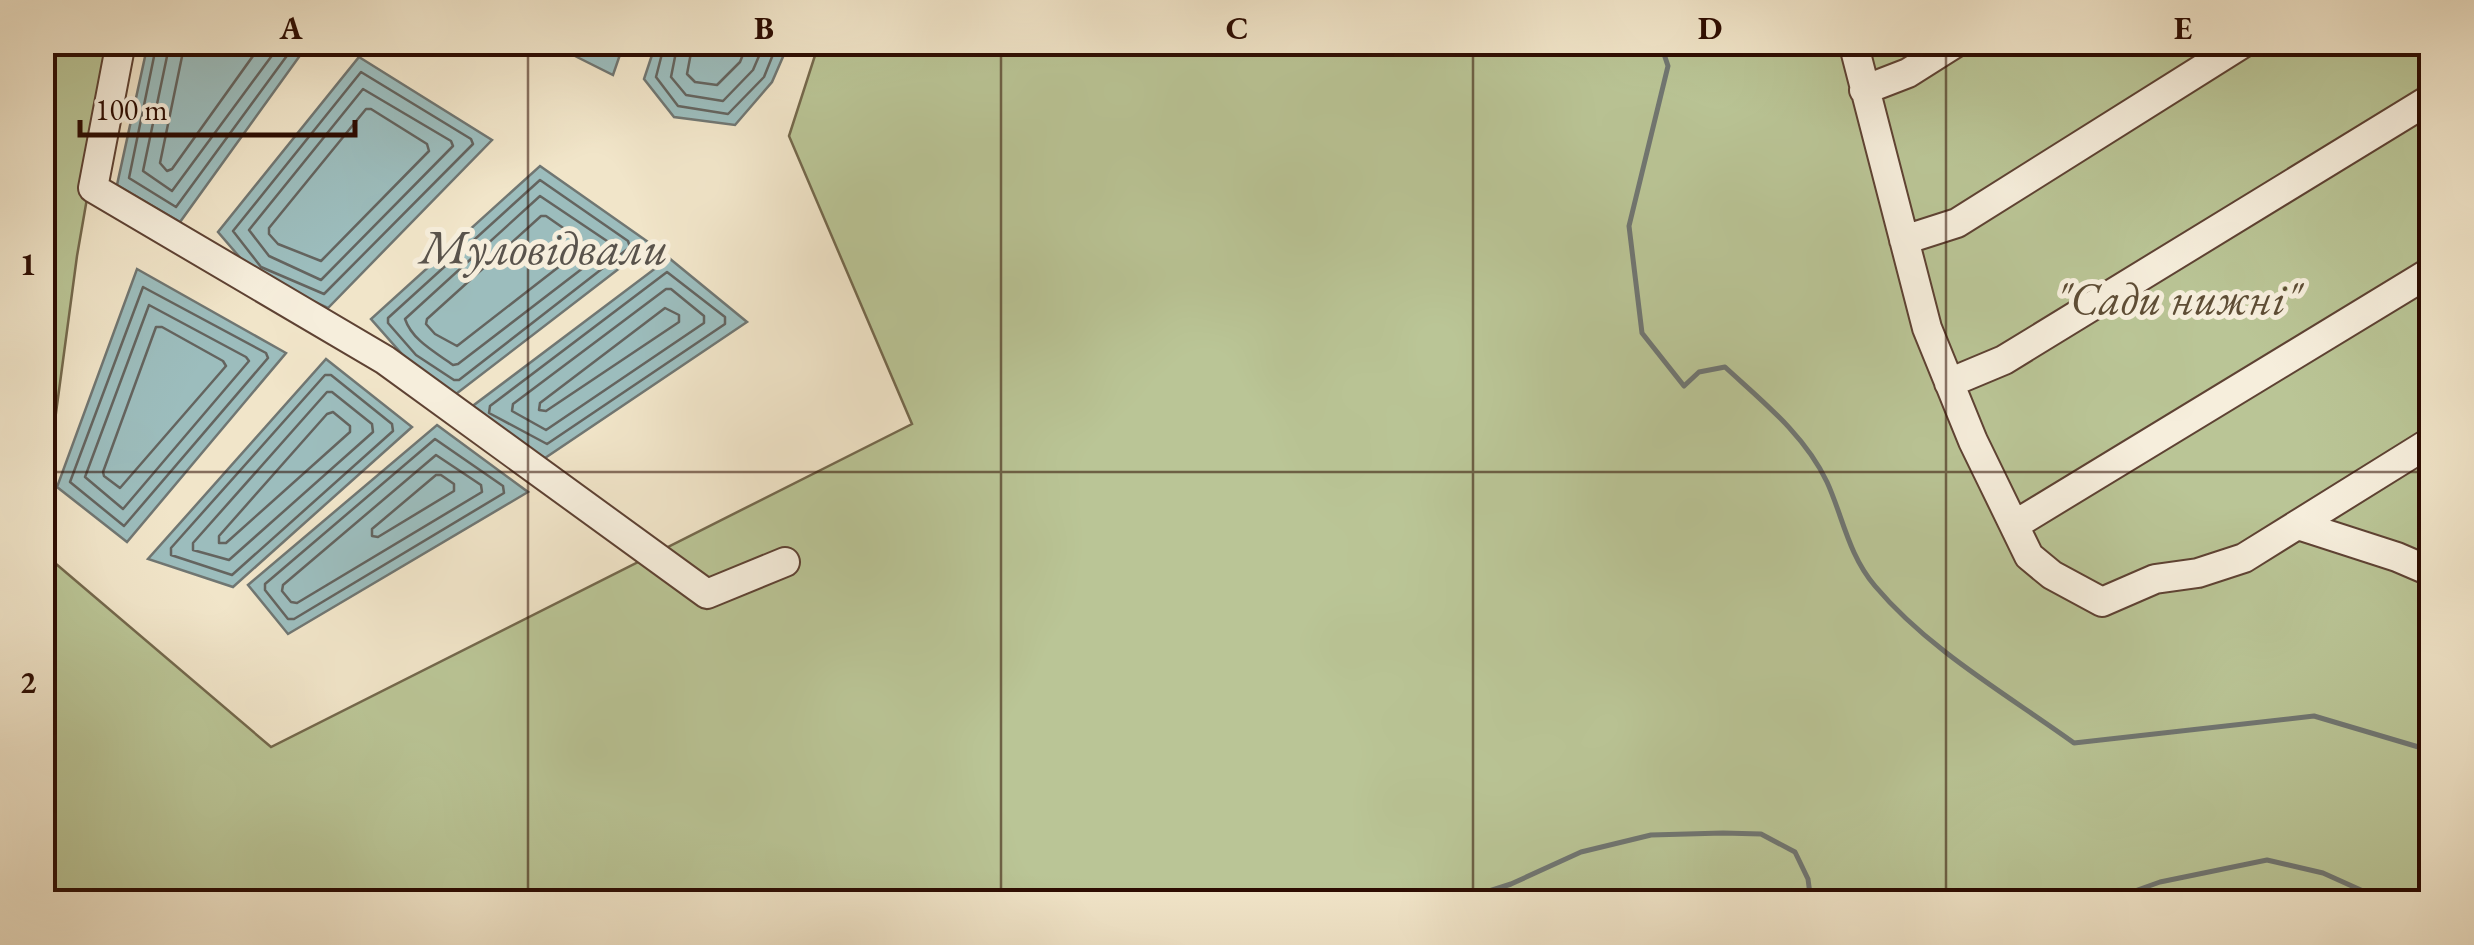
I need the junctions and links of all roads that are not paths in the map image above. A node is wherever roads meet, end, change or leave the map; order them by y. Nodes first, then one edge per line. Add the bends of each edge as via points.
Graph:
1 (120, 42) edge
2 (1853, 42) edge
3 (1957, 42) edge
4 (2245, 42) edge
5 (1864, 90) junction
6 (2432, 98) edge
7 (1904, 240) junction
8 (2432, 270) edge
9 (1950, 383) junction
10 (2432, 441) edge
11 (2016, 524) junction
12 (2298, 524) junction
13 (785, 562) dead end
14 (2432, 572) edge

1 - 13 street via 93,188 386,360 707,594
2 - 5 street
3 - 5 street
4 - 7 street via 1956,223
5 - 7 street
6 - 9 street via 2004,360
7 - 9 street via 1927,328
8 - 11 street
9 - 11 street
10 - 12 street
11 - 12 street via 2029,556 2102,602 2155,579 2244,558
12 - 14 street

